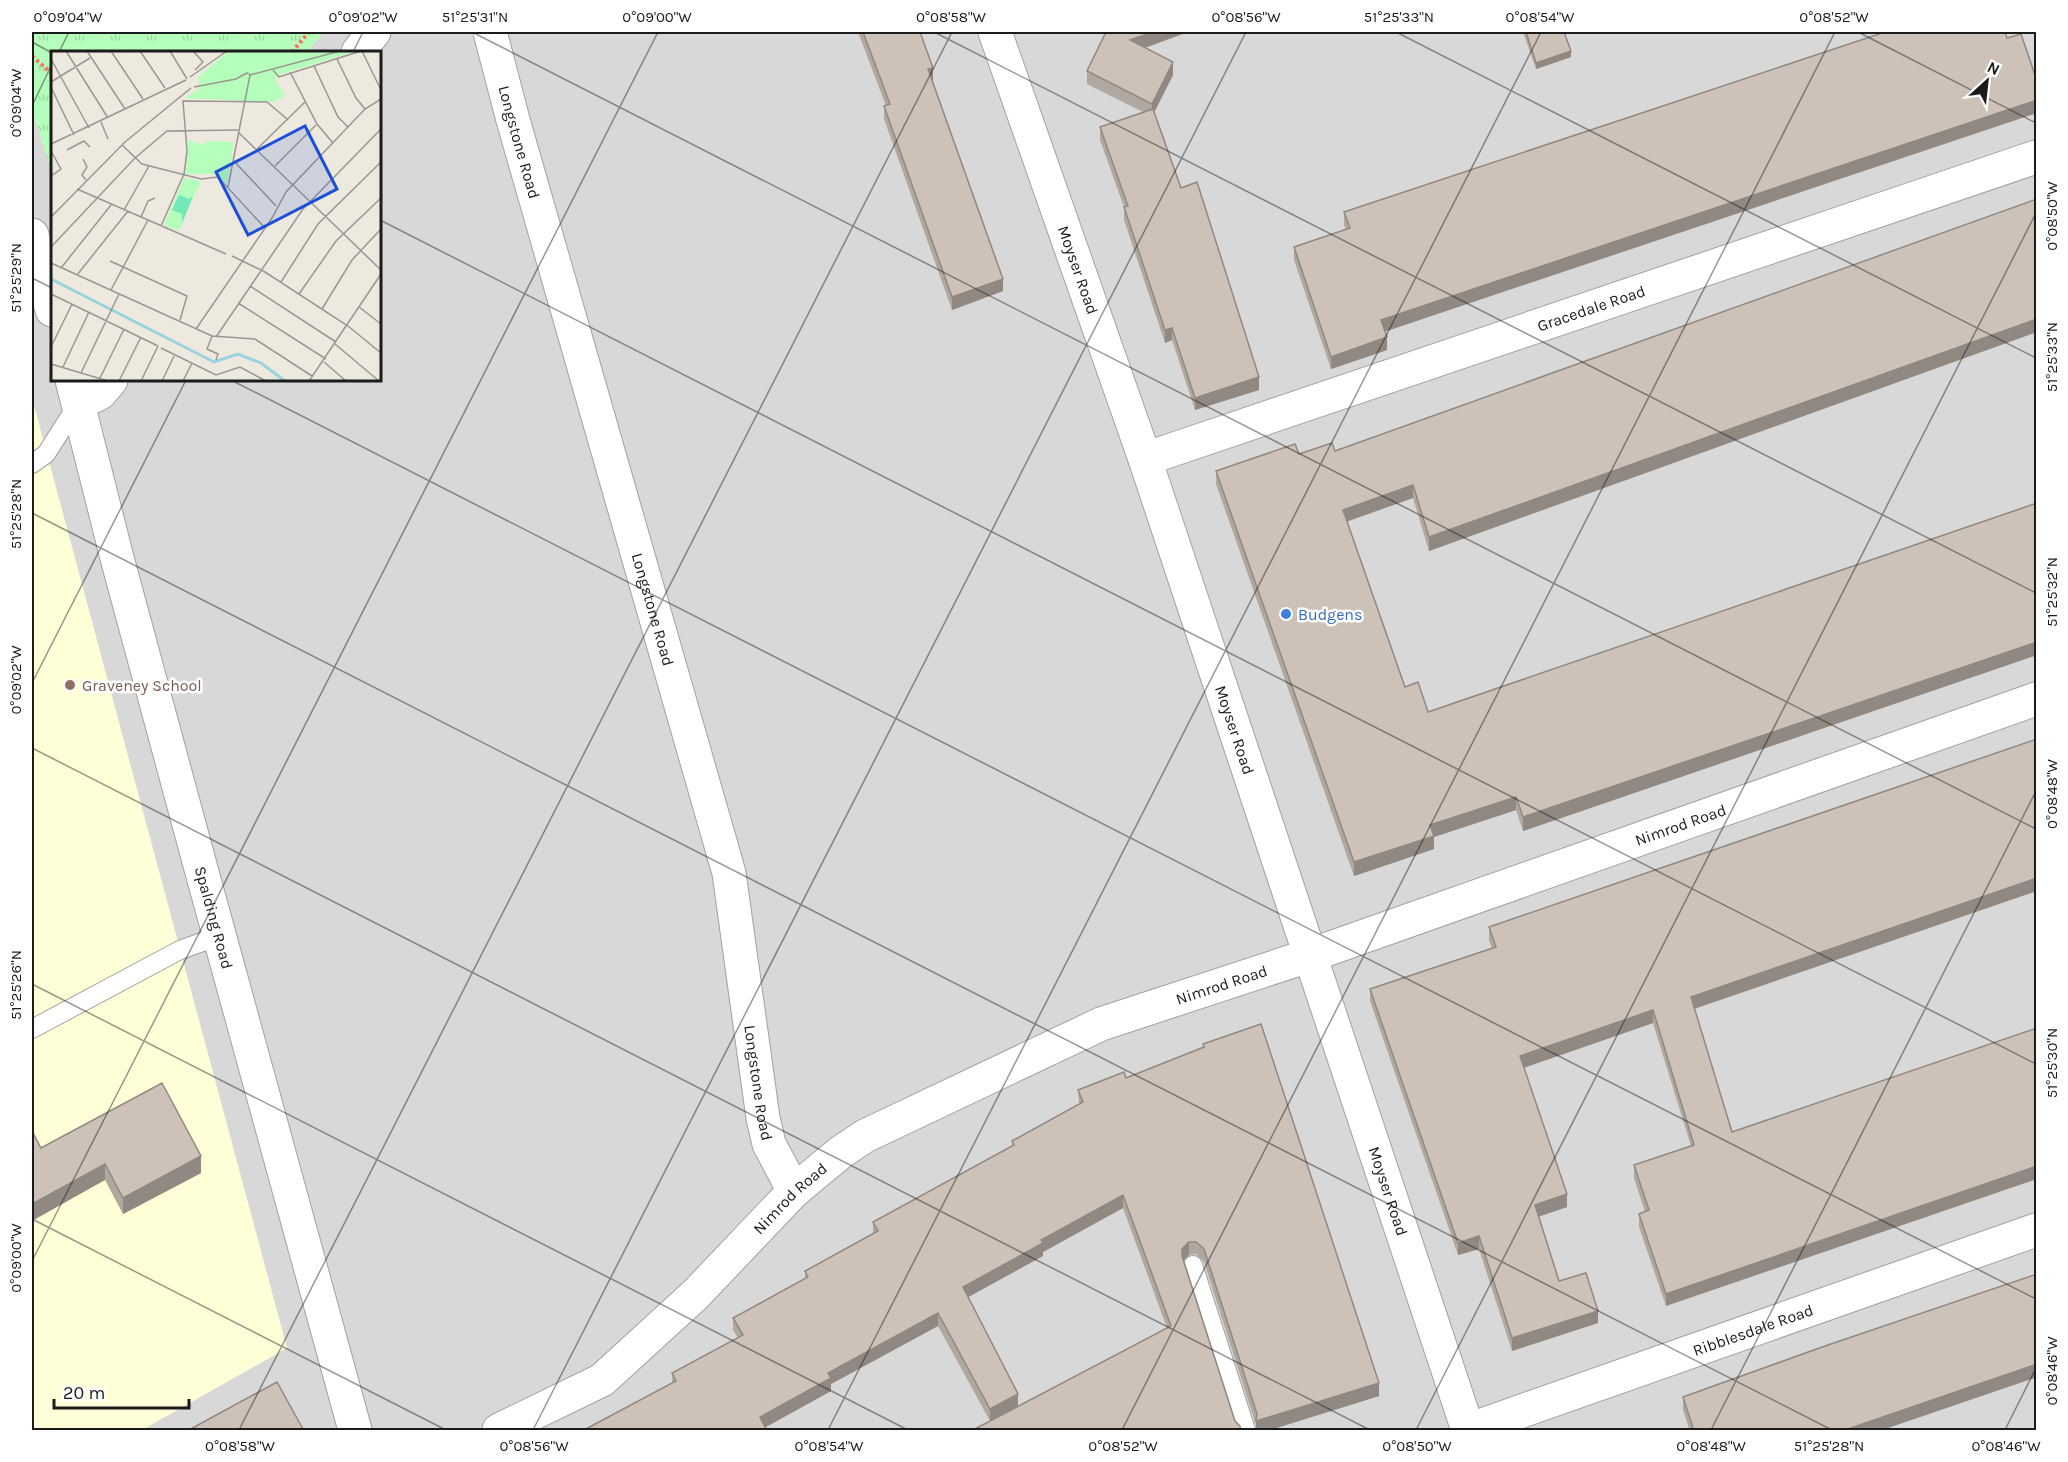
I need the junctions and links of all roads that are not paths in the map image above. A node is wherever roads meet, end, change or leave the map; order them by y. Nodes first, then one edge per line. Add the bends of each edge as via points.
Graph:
1 (374, 32) edge
2 (490, 32) edge
3 (995, 32) edge
4 (359, 51) edge
5 (2037, 157) edge
6 (32, 235) edge
7 (51, 306) edge
8 (110, 381) edge
9 (75, 391) edge
10 (1145, 459) junction
11 (32, 464) edge
12 (2037, 699) edge
13 (219, 936) junction
14 (1311, 955) junction
15 (32, 1029) edge
16 (794, 1191) junction
17 (2037, 1230) edge
18 (1193, 1265) edge
19 (1468, 1430) edge
20 (355, 1431) edge
21 (499, 1431) edge
22 (1246, 1431) edge

1 - 4 street
2 - 16 street, Longstone Road via 729,873 763,1119 769,1144
3 - 10 street, Moyser Road
5 - 10 street, Gracedale Road
6 - 7 street
8 - 9 street via 100,393
9 - 11 lane via 46,454
9 - 13 street, Spalding Road
10 - 14 street, Moyser Road
12 - 14 street, Nimrod Road
13 - 15 lane via 180,950
13 - 20 street, Spalding Road
14 - 16 street, Nimrod Road via 1101,1024 865,1136
14 - 19 street, Moyser Road
16 - 21 street, Nimrod Road via 696,1294 602,1380
17 - 19 street, Ribblesdale Road
18 - 22 lane

